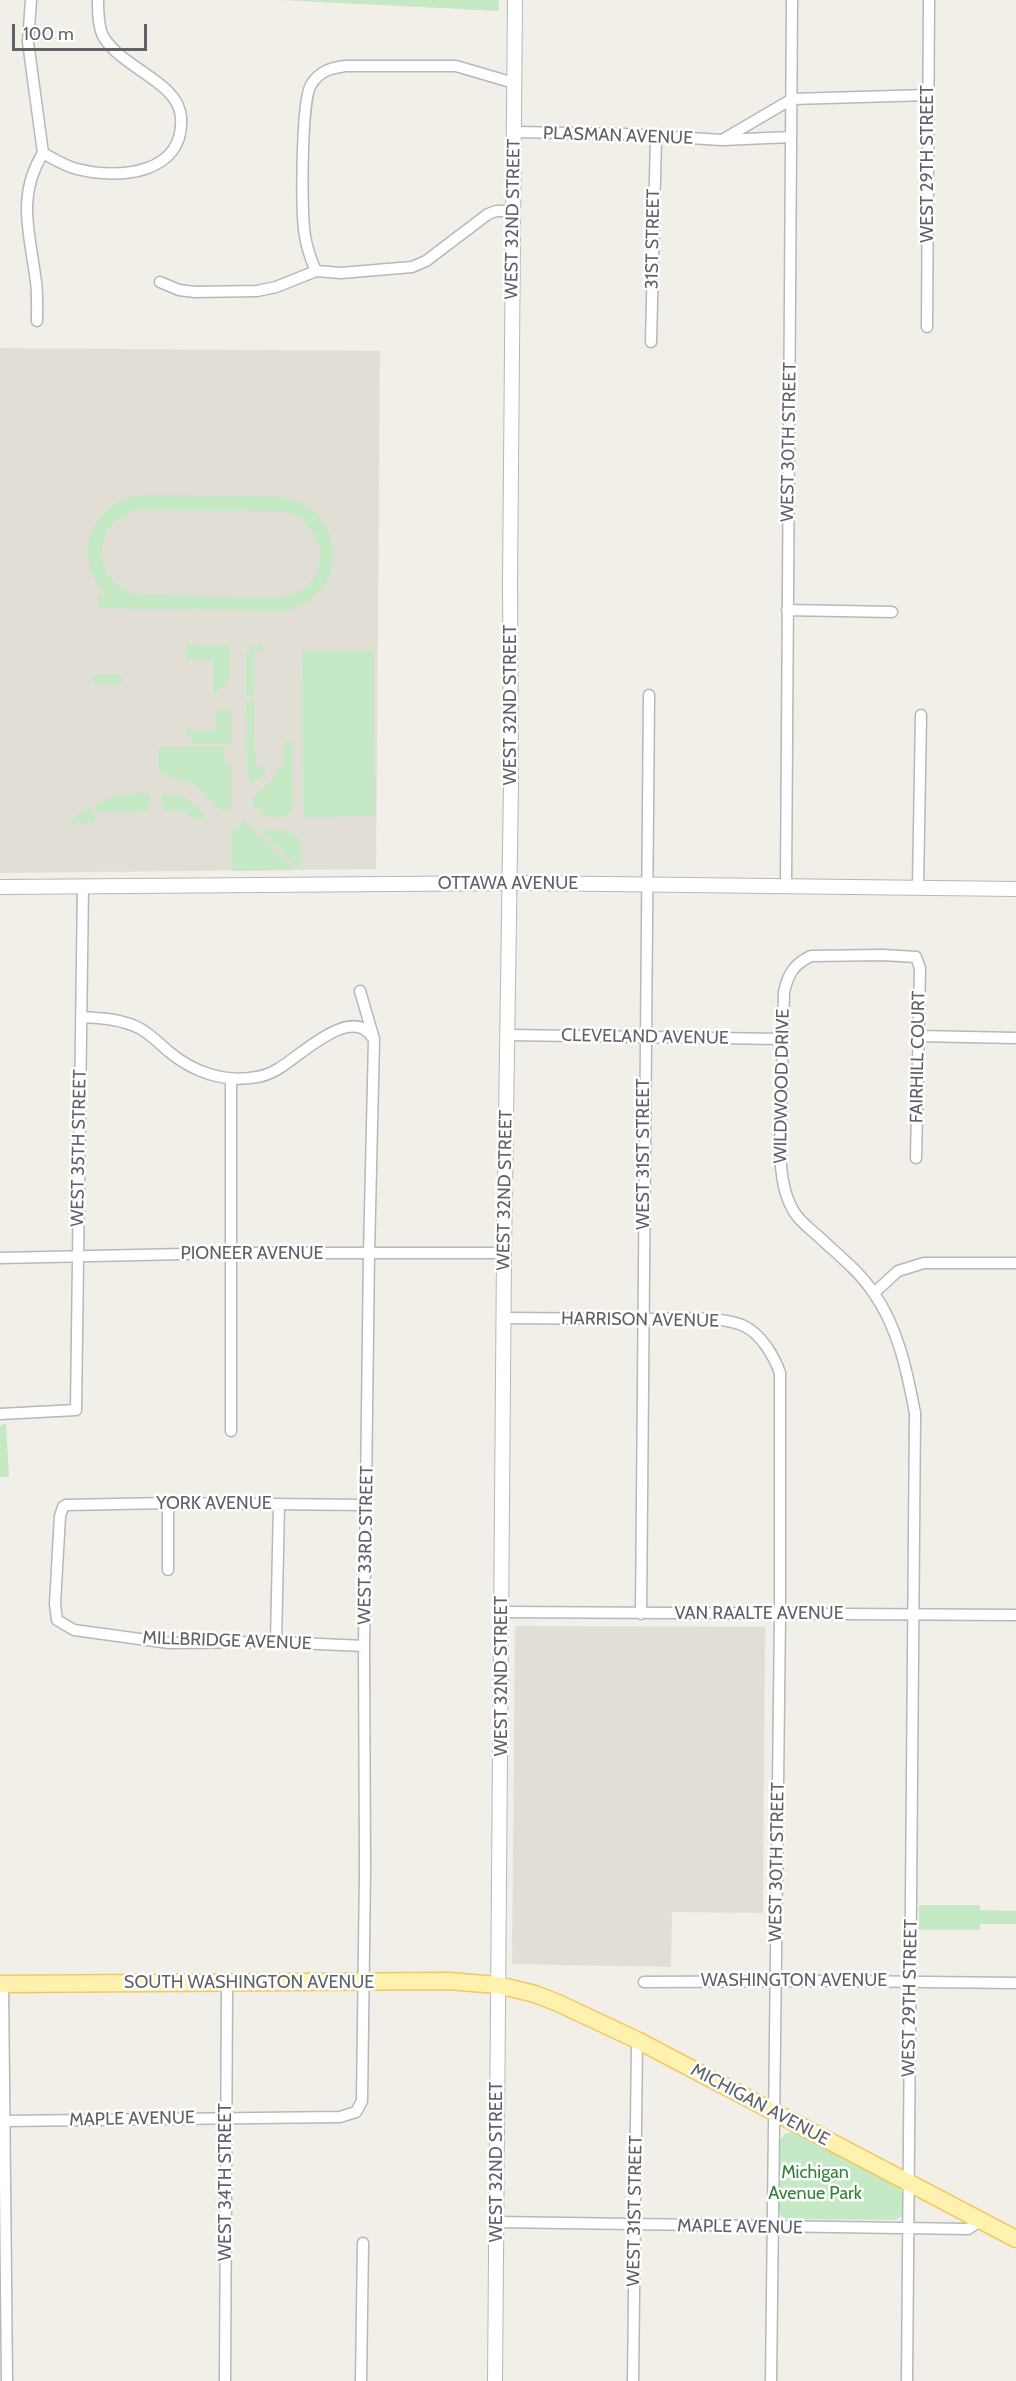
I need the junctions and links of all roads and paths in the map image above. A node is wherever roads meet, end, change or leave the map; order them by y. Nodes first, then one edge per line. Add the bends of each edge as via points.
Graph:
1 (31, 0) edge
2 (98, 0) edge
3 (515, 0) edge
4 (792, 0) edge
5 (928, 0) edge
6 (514, 83) junction
7 (928, 95) junction
8 (792, 99) junction
9 (514, 132) junction
10 (656, 137) junction
11 (791, 137) junction
12 (722, 140) junction
13 (43, 153) junction
14 (513, 211) junction
15 (316, 271) junction
16 (160, 282) dead end
17 (37, 321) dead end
18 (927, 327) dead end
19 (651, 342) dead end
20 (787, 610) junction
21 (892, 612) dead end
22 (649, 695) dead end
23 (921, 715) dead end
24 (510, 884) junction
25 (646, 885) junction
26 (786, 885) junction
27 (83, 886) junction
28 (0, 887) edge
29 (918, 887) junction
30 (1016, 888) edge
31 (916, 957) joint
32 (360, 991) dead end
33 (81, 1017) junction
34 (509, 1035) junction
35 (917, 1036) junction
36 (644, 1037) junction
37 (1016, 1038) edge
38 (374, 1039) junction
39 (781, 1039) junction
40 (231, 1079) junction
41 (916, 1158) dead end
42 (231, 1253) junction
43 (504, 1253) junction
44 (369, 1254) junction
45 (78, 1257) junction
46 (0, 1258) edge
47 (1016, 1263) edge
48 (874, 1293) junction
49 (504, 1318) junction
50 (643, 1319) junction
51 (767, 1347) joint
52 (0, 1414) edge
53 (231, 1431) dead end
54 (168, 1503) junction
55 (279, 1504) junction
56 (366, 1505) junction
57 (168, 1570) dead end
58 (502, 1611) junction
59 (641, 1614) junction
60 (780, 1614) junction
61 (915, 1614) junction
62 (1016, 1615) edge
63 (57, 1620) joint
64 (276, 1642) junction
65 (364, 1646) junction
66 (775, 1981) junction
67 (910, 1981) junction
68 (363, 1982) junction
69 (644, 1982) dead end
70 (227, 1983) junction
71 (1016, 1983) edge
72 (2, 1984) edge
73 (498, 1985) junction
74 (637, 2040) junction
75 (362, 2101) joint
76 (774, 2114) junction
77 (226, 2118) junction
78 (4, 2121) junction
79 (908, 2181) junction
80 (980, 2221) junction
81 (497, 2222) junction
82 (634, 2225) junction
83 (772, 2227) junction
84 (908, 2228) junction
85 (1016, 2239) edge
86 (363, 2243) dead end
87 (7, 2381) edge
88 (225, 2381) edge
89 (361, 2381) edge
90 (495, 2381) edge
91 (633, 2381) edge
92 (771, 2381) edge
93 (907, 2381) edge

1 - 13 street via 28,42
2 - 13 street via 102,35 124,61 176,98 181,131 165,159 139,172 76,169
3 - 6 street, WEST 32ND STREET
4 - 8 street, WEST 30TH STREET
5 - 7 street, WEST 29TH STREET
6 - 9 street, WEST 32ND STREET
6 - 15 street via 456,66 345,66 331,68 317,77 307,92 304,138 304,233
7 - 8 street
7 - 18 street, WEST 29TH STREET
8 - 11 street, WEST 30TH STREET
8 - 12 street
9 - 10 street, PLASMAN AVENUE
9 - 14 street, WEST 32ND STREET
10 - 12 street, PLASMAN AVENUE
10 - 19 street, 31ST STREET
11 - 12 street, PLASMAN AVENUE
11 - 20 street, WEST 30TH STREET
13 - 17 street via 35,166 26,212 36,277
14 - 15 street via 488,214 426,261 412,267
14 - 24 street, WEST 32ND STREET
15 - 16 street via 257,291 195,292
20 - 21 street
20 - 26 street, WEST 30TH STREET
22 - 25 street, WEST 31ST STREET
23 - 29 street
24 - 25 street, OTTAWA AVENUE
24 - 27 street, OTTAWA AVENUE
24 - 34 street, WEST 32ND STREET
25 - 26 street, OTTAWA AVENUE
25 - 36 street, WEST 31ST STREET
26 - 29 street, OTTAWA AVENUE
27 - 28 street, OTTAWA AVENUE
27 - 33 street, WEST 35TH STREET
29 - 30 street, OTTAWA AVENUE
31 - 35 street, FAIRHILL COURT via 920,968
31 - 39 street, WILDWOOD DRIVE via 811,956 803,960 791,970 786,981
32 - 38 street, WEST 33RD STREET
33 - 40 street via 113,1019 141,1028 192,1068
33 - 45 street, WEST 35TH STREET
34 - 36 street, CLEVELAND AVENUE
34 - 43 street, WEST 32ND STREET
35 - 37 street
35 - 41 street, FAIRHILL COURT
36 - 39 street, CLEVELAND AVENUE
36 - 50 street, WEST 31ST STREET
38 - 40 street via 369,1032 345,1027 265,1076
38 - 44 street, WEST 33RD STREET
39 - 48 street, WILDWOOD DRIVE via 780,1152 785,1190 799,1218
40 - 42 street
42 - 44 street, PIONEER AVENUE
42 - 45 street, PIONEER AVENUE
42 - 53 street
43 - 44 street, PIONEER AVENUE
43 - 49 street, WEST 32ND STREET
44 - 56 street, WEST 33RD STREET
45 - 46 street, PIONEER AVENUE
45 - 52 street, WEST 35TH STREET via 76,1410
47 - 48 street via 924,1263 898,1271
48 - 61 street, WILDWOOD DRIVE via 900,1346 915,1413
49 - 50 street, HARRISON AVENUE
49 - 58 street, WEST 32ND STREET
50 - 51 street, HARRISON AVENUE via 694,1318 734,1323 752,1331
50 - 59 street, WEST 31ST STREET
51 - 60 street, WEST 30TH STREET via 780,1373
54 - 55 street, YORK AVENUE
54 - 57 street
54 - 63 street, YORK AVENUE via 63,1506
55 - 56 street, YORK AVENUE
55 - 64 street
56 - 65 street, WEST 33RD STREET
58 - 59 street, VAN RAALTE AVENUE
58 - 73 street, WEST 32ND STREET
59 - 60 street, VAN RAALTE AVENUE
60 - 61 street, VAN RAALTE AVENUE
60 - 66 street, WEST 30TH STREET
61 - 62 street, VAN RAALTE AVENUE
61 - 67 street, WEST 29TH STREET
63 - 64 street, MILLBRIDGE AVENUE via 74,1630 152,1641
64 - 65 street, MILLBRIDGE AVENUE
65 - 68 street, WEST 33RD STREET
66 - 67 street, WASHINGTON AVENUE
66 - 69 street, WASHINGTON AVENUE
66 - 76 street, WEST 30TH STREET
67 - 71 street, WASHINGTON AVENUE
67 - 79 street, WEST 29TH STREET
68 - 70 main road, SOUTH WASHINGTON AVENUE
68 - 73 main road, SOUTH WASHINGTON AVENUE
68 - 75 street, WEST 33RD STREET
70 - 72 main road, SOUTH WASHINGTON AVENUE
70 - 77 street, WEST 34TH STREET
72 - 78 street
73 - 74 main road, MICHIGAN AVENUE via 558,2002
73 - 81 street, WEST 32ND STREET
74 - 76 main road, MICHIGAN AVENUE
74 - 82 street, WEST 31ST STREET
75 - 77 street, MAPLE AVENUE via 356,2112 340,2117
76 - 79 main road, MICHIGAN AVENUE
76 - 83 street, WEST 30TH STREET
77 - 78 street, MAPLE AVENUE
77 - 88 street, WEST 34TH STREET
78 - 87 street
79 - 80 main road, MICHIGAN AVENUE
79 - 84 street, WEST 29TH STREET
80 - 84 street, MAPLE AVENUE via 968,2229
80 - 85 main road, MICHIGAN AVENUE
81 - 82 street, MAPLE AVENUE
81 - 90 street, WEST 32ND STREET
82 - 83 street, MAPLE AVENUE
82 - 91 street, WEST 31ST STREET
83 - 84 street, MAPLE AVENUE
83 - 92 street, WEST 30TH STREET
84 - 93 street, WEST 29TH STREET
86 - 89 street

